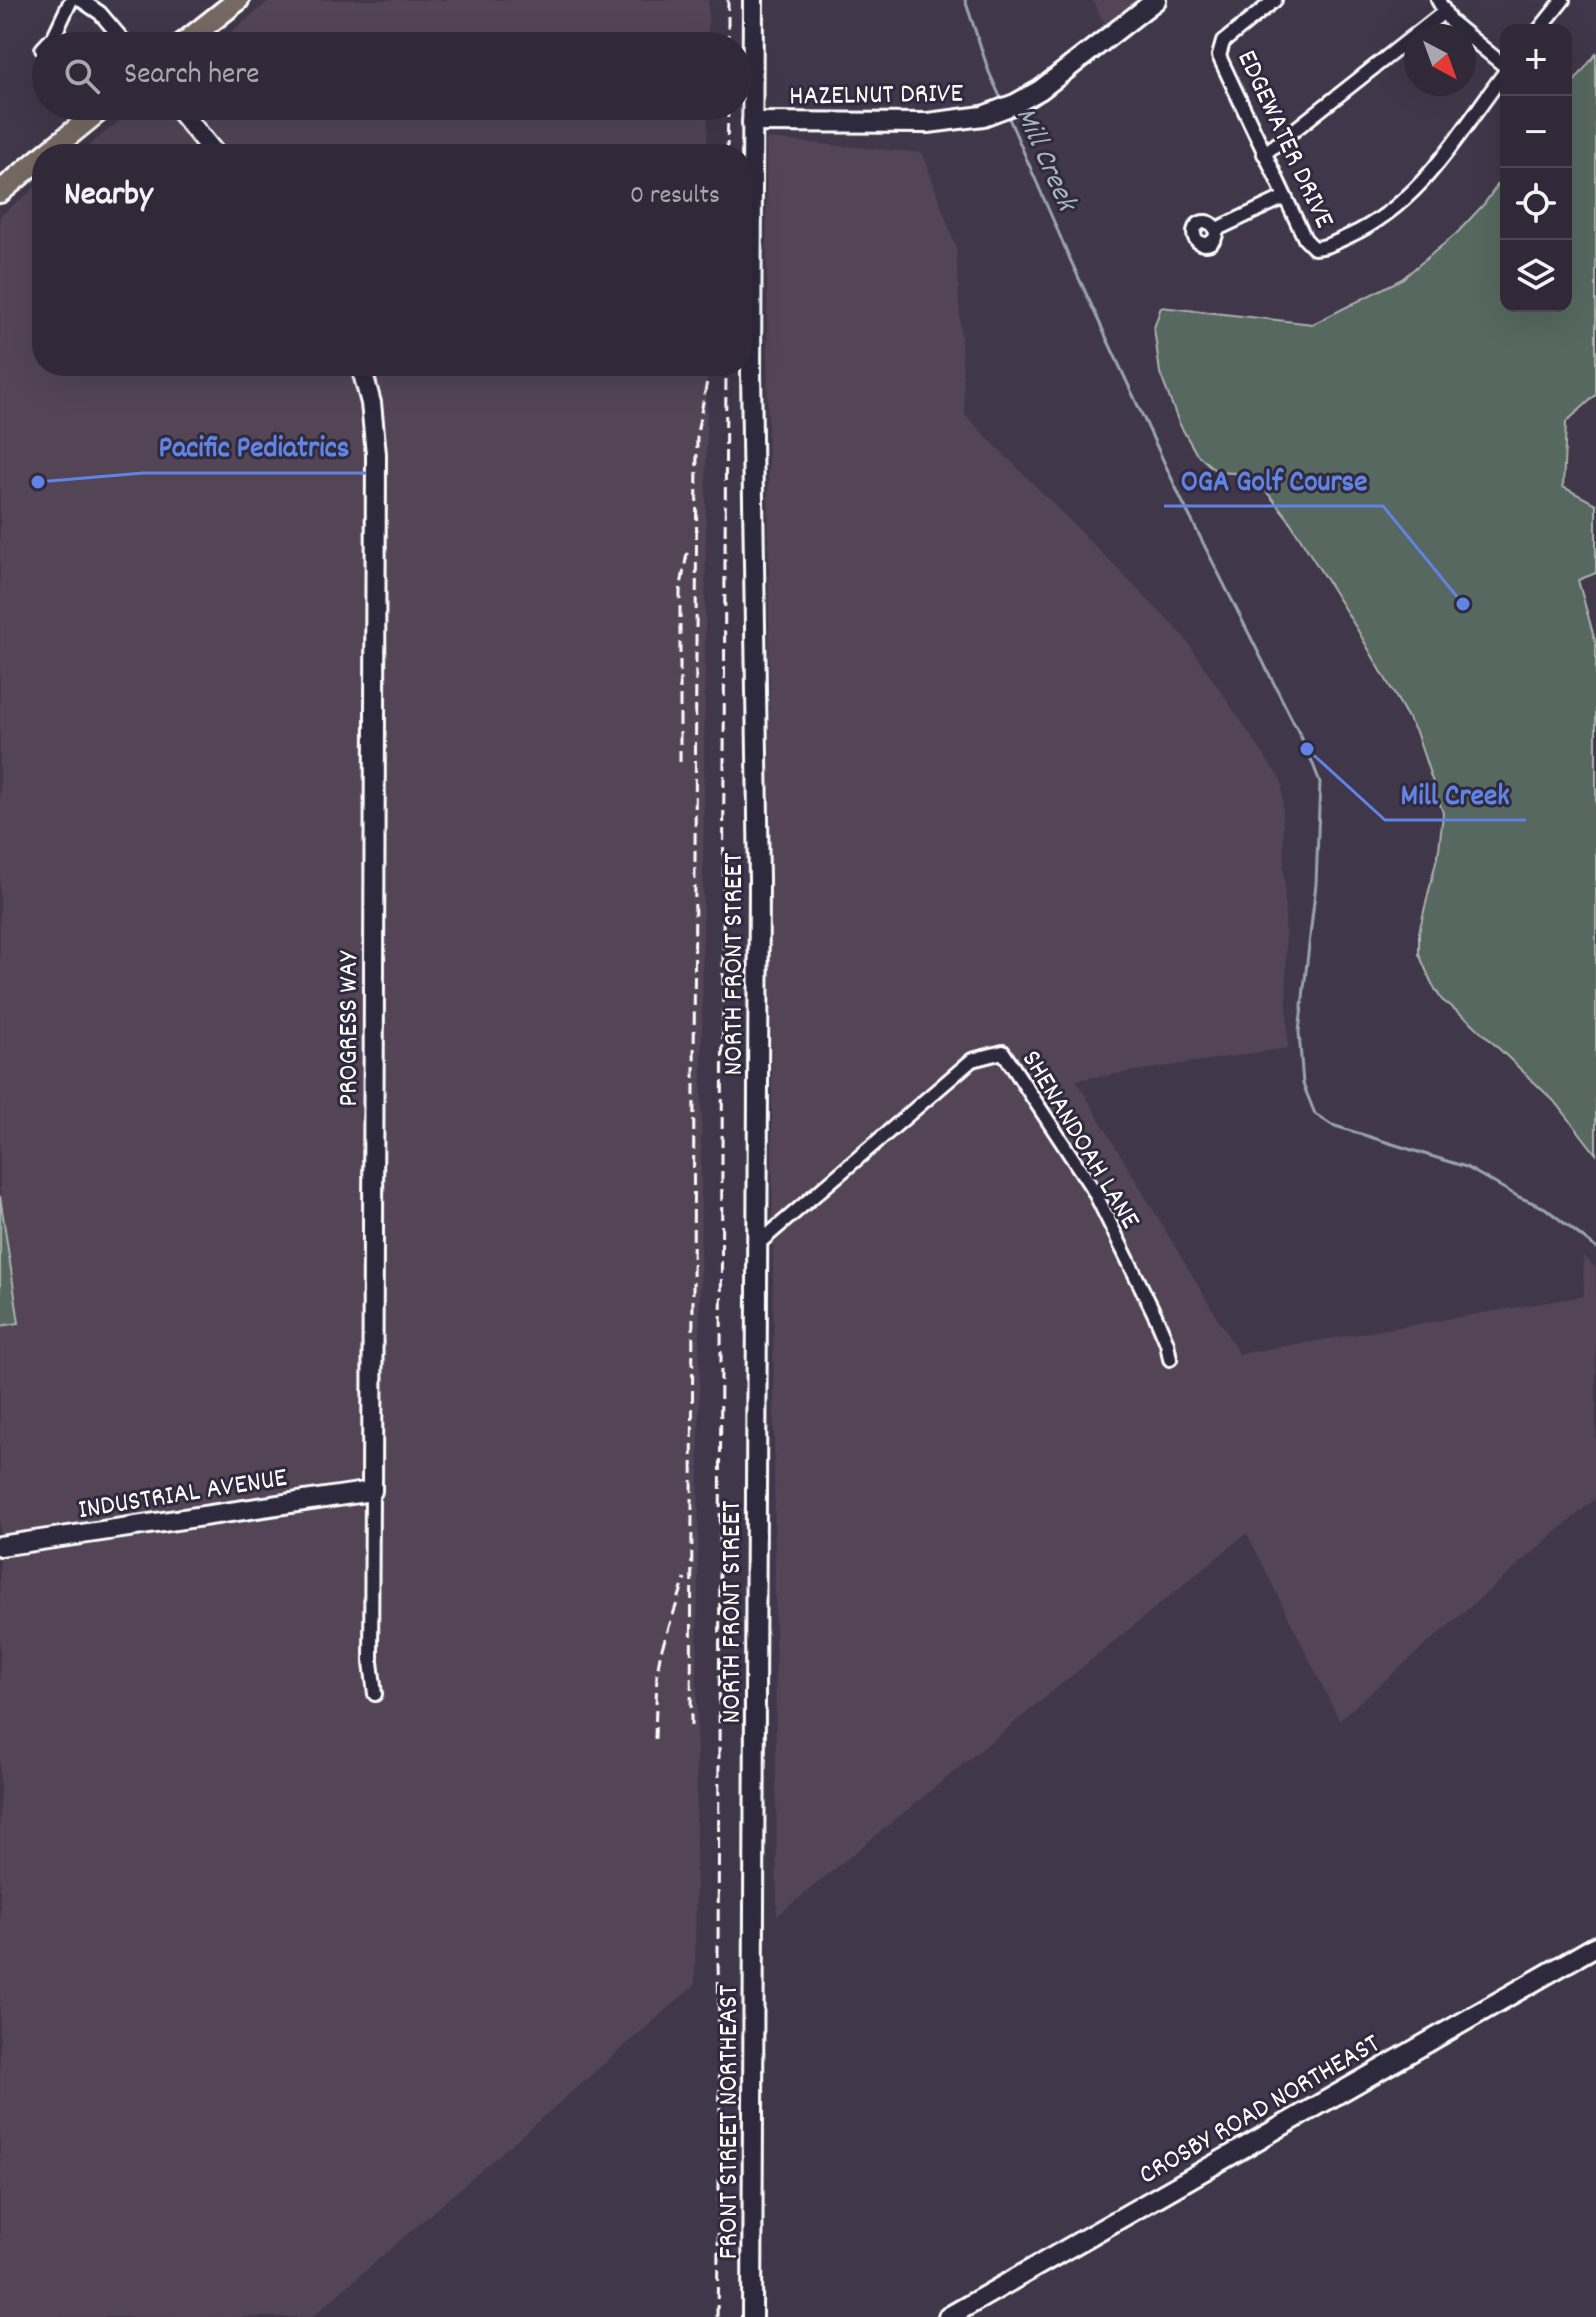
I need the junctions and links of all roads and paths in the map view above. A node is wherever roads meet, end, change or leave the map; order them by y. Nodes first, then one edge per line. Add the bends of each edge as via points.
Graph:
1 (71, 0) edge
2 (81, 0) edge
3 (238, 0) edge
4 (753, 0) edge
5 (1156, 0) edge
6 (1275, 0) edge
7 (1563, 0) edge
8 (1441, 6) edge
9 (1544, 24) edge
10 (56, 32) edge
11 (116, 32) edge
12 (198, 32) edge
13 (1500, 64) edge
14 (1500, 77) edge
15 (88, 120) edge
16 (187, 120) edge
17 (752, 122) junction
18 (59, 144) edge
19 (207, 144) edge
20 (752, 144) edge
21 (1264, 154) junction
22 (32, 166) edge
23 (0, 192) edge
24 (1285, 197) junction
25 (1215, 230) dead end
26 (364, 376) edge
27 (751, 376) edge
28 (759, 1243) junction
29 (1170, 1359) dead end
30 (372, 1491) junction
31 (0, 1546) edge
32 (375, 1694) dead end
33 (755, 1928) joint
34 (1596, 1946) edge
35 (752, 2317) edge
36 (948, 2317) edge

1 - 10 street
2 - 11 street
3 - 12 main road
4 - 17 street, NORTH FRONT STREET
5 - 17 street, HAZELNUT DRIVE via 1076,64 993,113 928,123
6 - 21 street, EDGEWATER DRIVE via 1219,48
7 - 9 street
8 - 13 street
8 - 21 street
14 - 24 street, EDGEWATER DRIVE via 1412,194 1360,231 1314,248
15 - 18 main road
16 - 19 street
17 - 20 street, NORTH FRONT STREET
21 - 24 street, EDGEWATER DRIVE
22 - 23 main road
24 - 25 street
26 - 30 street, PROGRESS WAY via 376,454
27 - 28 street, NORTH FRONT STREET
28 - 29 street, SHENANDOAH LANE via 972,1060 1003,1052 1094,1191 1156,1317
28 - 33 street, NORTH FRONT STREET
30 - 31 street, INDUSTRIAL AVENUE
30 - 32 street, PROGRESS WAY
33 - 35 street, FRONT STREET NORTHEAST
34 - 36 street, CROSBY ROAD NORTHEAST

